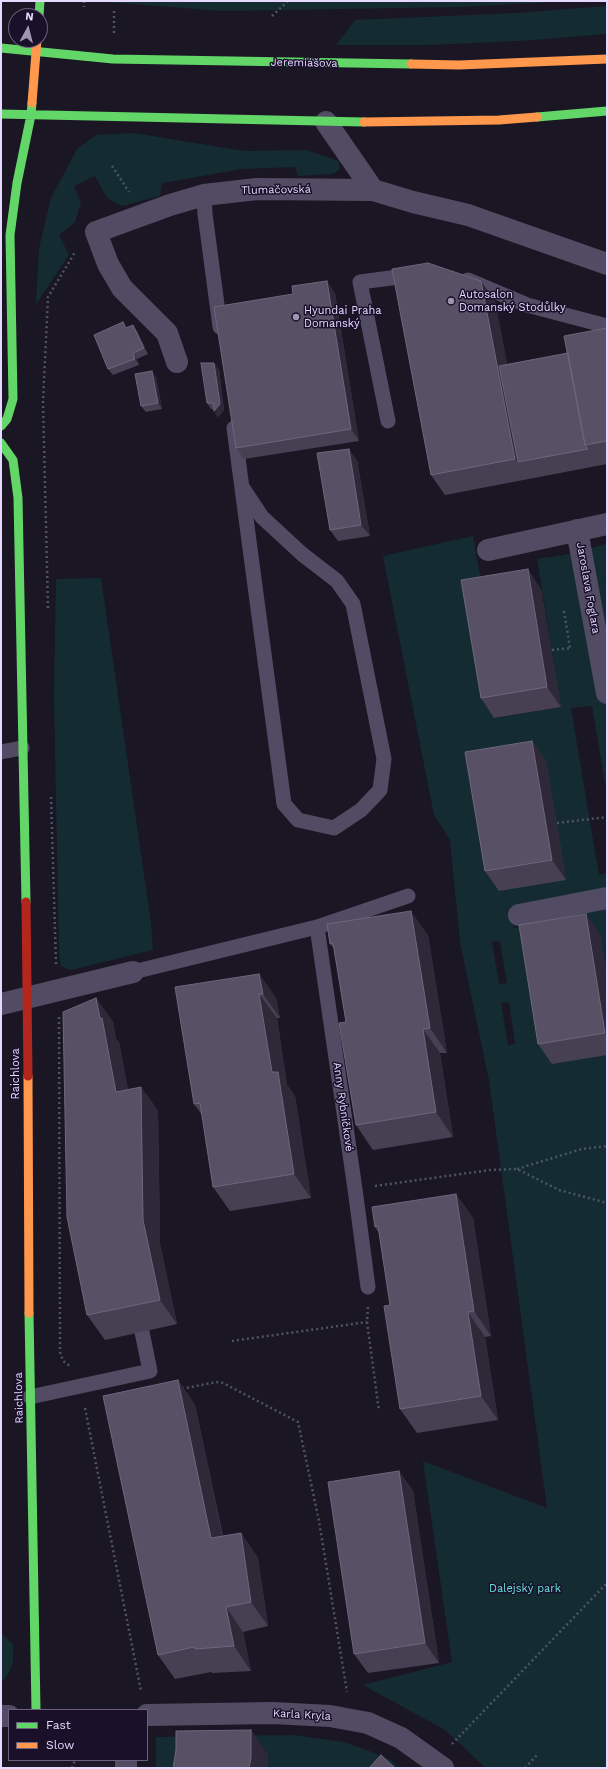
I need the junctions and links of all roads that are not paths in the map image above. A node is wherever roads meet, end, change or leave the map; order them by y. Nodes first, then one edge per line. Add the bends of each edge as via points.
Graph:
1 (1, 48) edge
2 (36, 48) edge
3 (36, 51) junction
4 (607, 59) edge
5 (607, 111) edge
6 (1, 114) edge
7 (31, 115) junction
8 (326, 122) junction
9 (373, 190) junction
10 (204, 195) junction
11 (607, 264) edge
12 (431, 272) edge
13 (454, 274) edge
14 (607, 326) edge
15 (222, 339) edge
16 (177, 362) dead end
17 (232, 417) edge
18 (388, 421) dead end
19 (1, 426) edge
20 (1, 443) edge
21 (242, 487) junction
22 (607, 524) edge
23 (577, 530) junction
24 (488, 550) dead end
25 (607, 693) edge
26 (22, 748) junction
27 (1, 752) edge
28 (408, 896) dead end
29 (607, 898) edge
30 (519, 915) dead end
31 (317, 927) junction
32 (133, 972) joint
33 (28, 998) junction
34 (1, 1004) edge
35 (368, 1287) road end
36 (142, 1332) dead end
37 (30, 1397) junction
38 (145, 1706) edge
39 (36, 1709) edge
40 (446, 1758) edge

1 - 3 street, Jeremiášova
2 - 3 street
3 - 4 street, Jeremiášova via 113,60 450,65
3 - 7 street
5 - 8 street via 499,120
6 - 7 street
7 - 8 street
7 - 19 street via 17,183 10,235 13,399 7,419
8 - 9 street
9 - 10 street, Tlumačovská via 257,189
9 - 11 street, Tlumačovská via 468,216
10 - 15 lane
10 - 16 street, Tlumačovská via 96,232 108,264 122,288 167,333
12 - 18 lane via 360,282
13 - 14 lane via 527,305
17 - 21 lane
20 - 26 street, Raichlova via 13,460 18,498
21 - 21 lane via 284,804 298,820 334,828 361,810 380,790 384,759 353,604 337,581 302,554 262,517
22 - 23 street, Jaroslava Foglara
23 - 24 street, Jaroslava Foglara
23 - 25 street, Jaroslava Foglara
26 - 27 lane
26 - 33 street, Raichlova
28 - 31 lane
29 - 30 street
31 - 32 lane
31 - 35 lane, Anny Rybníčkové
32 - 33 street
33 - 34 street
33 - 37 street, Raichlova
36 - 37 lane via 150,1371
37 - 39 street, Raichlova
38 - 40 street, Karla Kryla via 330,1716 368,1723

